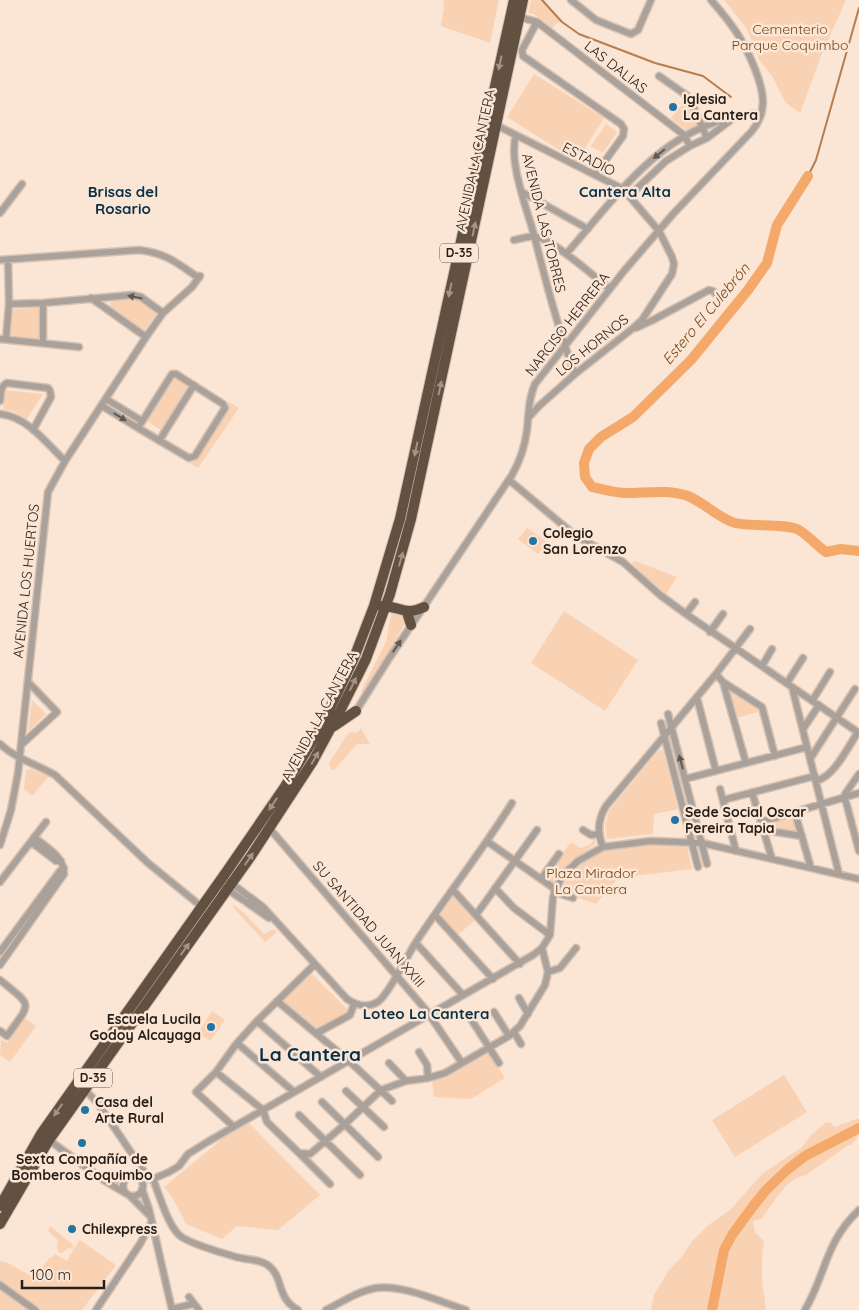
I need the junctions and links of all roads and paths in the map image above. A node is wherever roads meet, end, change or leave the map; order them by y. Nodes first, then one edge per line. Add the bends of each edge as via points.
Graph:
1 (514, 0) edge
2 (523, 0) edge
3 (571, 0) edge
4 (651, 0) edge
5 (711, 0) edge
6 (515, 16) junction
7 (537, 22) junction
8 (660, 76) dead end
9 (761, 116) junction
10 (733, 118) junction
11 (496, 125) junction
12 (703, 127) junction
13 (516, 135) junction
14 (684, 136) junction
15 (707, 138) junction
16 (690, 146) junction
17 (595, 175) junction
18 (22, 184) dead end
19 (623, 190) junction
20 (522, 192) junction
21 (629, 196) junction
22 (0, 213) edge
23 (588, 229) junction
24 (659, 231) junction
25 (534, 236) junction
26 (514, 240) dead end
27 (566, 254) junction
28 (0, 260) edge
29 (8, 260) junction
30 (610, 289) junction
31 (716, 294) dead end
32 (109, 297) junction
33 (91, 298) junction
34 (43, 303) junction
35 (9, 304) junction
36 (105, 308) junction
37 (163, 313) junction
38 (632, 329) junction
39 (146, 337) junction
40 (3, 339) edge
41 (43, 343) junction
42 (564, 346) junction
43 (79, 347) dead end
44 (575, 374) junction
45 (194, 385) junction
46 (0, 401) edge
47 (104, 402) junction
48 (0, 414) edge
49 (528, 418) junction
50 (142, 421) junction
51 (138, 428) junction
52 (32, 430) junction
53 (159, 441) junction
54 (66, 461) junction
55 (509, 480) junction
56 (696, 602) dead end
57 (374, 606) junction
58 (386, 606) junction
59 (424, 607) junction
60 (407, 612) junction
61 (686, 614) junction
62 (723, 614) dead end
63 (411, 625) junction
64 (750, 629) dead end
65 (710, 632) junction
66 (736, 648) junction
67 (772, 649) dead end
68 (803, 658) dead end
69 (762, 666) junction
70 (830, 672) dead end
71 (716, 674) junction
72 (28, 682) junction
73 (723, 682) junction
74 (789, 685) junction
75 (855, 689) dead end
76 (697, 698) junction
77 (812, 700) junction
78 (819, 705) junction
79 (337, 706) junction
80 (356, 711) junction
81 (668, 714) dead end
82 (837, 718) junction
83 (661, 723) dead end
84 (331, 728) junction
85 (671, 729) junction
86 (803, 729) junction
87 (858, 733) edge
88 (664, 738) junction
89 (0, 744) edge
90 (21, 745) junction
91 (807, 747) junction
92 (776, 756) junction
93 (20, 759) junction
94 (810, 759) junction
95 (746, 763) junction
96 (716, 771) junction
97 (859, 774) edge
98 (815, 778) junction
99 (685, 779) junction
100 (720, 789) dead end
101 (752, 792) junction
102 (859, 793) edge
103 (845, 798) junction
104 (723, 800) junction
105 (512, 803) dead end
106 (822, 805) junction
107 (795, 813) junction
108 (46, 822) dead end
109 (761, 822) junction
110 (270, 829) junction
111 (537, 830) dead end
112 (583, 830) dead end
113 (763, 830) junction
114 (600, 834) junction
115 (802, 836) junction
116 (33, 839) junction
117 (488, 842) junction
118 (691, 842) junction
119 (702, 843) junction
120 (0, 845) edge
121 (603, 847) junction
122 (736, 851) junction
123 (859, 851) edge
124 (559, 854) dead end
125 (772, 859) junction
126 (514, 860) junction
127 (707, 864) dead end
128 (698, 867) dead end
129 (64, 868) junction
130 (811, 868) junction
131 (840, 874) junction
132 (541, 879) junction
133 (859, 879) edge
134 (0, 882) edge
135 (225, 883) junction
136 (495, 888) junction
137 (453, 890) junction
138 (554, 891) junction
139 (573, 898) dead end
140 (202, 907) junction
141 (435, 915) junction
142 (476, 915) junction
143 (550, 935) junction
144 (416, 943) junction
145 (542, 948) junction
146 (576, 948) dead end
147 (0, 952) edge
148 (315, 964) junction
149 (520, 964) junction
150 (0, 966) edge
151 (548, 972) junction
152 (397, 974) junction
153 (493, 978) junction
154 (0, 980) edge
155 (464, 995) junction
156 (519, 998) dead end
157 (276, 1001) junction
158 (354, 1004) junction
159 (494, 1012) dead end
160 (430, 1014) junction
161 (528, 1014) junction
162 (471, 1020) dead end
163 (257, 1021) junction
164 (0, 1031) edge
165 (317, 1033) junction
166 (512, 1034) junction
167 (237, 1043) junction
168 (520, 1044) dead end
169 (489, 1048) junction
170 (419, 1052) dead end
171 (349, 1060) junction
172 (390, 1063) dead end
173 (462, 1063) junction
174 (499, 1063) dead end
175 (216, 1072) junction
176 (321, 1077) junction
177 (428, 1078) junction
178 (406, 1081) junction
179 (85, 1090) junction
180 (346, 1090) dead end
181 (381, 1090) junction
182 (294, 1092) junction
183 (322, 1102) dead end
184 (392, 1102) dead end
185 (363, 1107) junction
186 (263, 1110) junction
187 (299, 1115) dead end
188 (344, 1125) junction
189 (234, 1127) junction
190 (384, 1127) dead end
191 (45, 1137) junction
192 (326, 1141) junction
193 (299, 1153) junction
194 (378, 1158) dead end
195 (97, 1173) junction
196 (360, 1175) dead end
197 (127, 1177) junction
198 (138, 1177) junction
199 (151, 1179) junction
200 (330, 1184) dead end
201 (142, 1188) junction
202 (128, 1195) junction
203 (0, 1206) edge
204 (859, 1210) edge
205 (151, 1220) junction
206 (0, 1224) edge
207 (156, 1242) junction
208 (140, 1244) junction
209 (0, 1284) edge
210 (189, 1297) dead end
211 (193, 1304) junction
212 (172, 1309) edge
213 (35, 1310) edge
214 (96, 1310) edge
215 (199, 1310) edge
216 (298, 1310) edge
217 (326, 1310) edge
218 (466, 1310) edge
219 (805, 1310) edge

1 - 6 highway, AVENIDA LA CANTERA / D-35
2 - 6 highway, AVENIDA LA CANTERA / D-35
3 - 4 street via 596,20 631,34 638,30
5 - 9 street via 734,26 746,47 762,90
6 - 7 street, LAS DALIAS
6 - 11 highway, AVENIDA LA CANTERA / D-35
6 -> 57 highway, AVENIDA LA CANTERA / D-35 via 406,490
7 - 14 street, LAS DALIAS
7 - 17 street via 522,50 523,56 624,129 623,136
8 - 12 street via 689,97
9 - 10 street via 752,114
9 - 24 street, NARCISO HERRERA via 752,131
10 - 12 street
10 - 15 street
11 - 13 street, ESTADIO
58 -> 11 highway, AVENIDA LA CANTERA / D-35 via 412,519
12 - 14 street
12 - 15 street
13 - 17 street, ESTADIO
13 - 20 street, AVENIDA LAS TORRES via 513,152
14 - 16 street, LAS DALIAS
14 -> 19 street via 650,160
15 - 16 street
16 - 21 street via 658,168
17 - 19 street, ESTADIO
18 - 22 street
19 - 21 street, ESTADIO
19 - 23 street
20 - 23 street
20 - 25 street, AVENIDA LAS TORRES
21 - 24 street, ESTADIO
23 - 27 street
24 - 30 street, NARCISO HERRERA
24 - 38 street, LOS HORNOS via 672,257 673,271 642,320
25 - 26 street
25 - 27 street
25 - 42 street, AVENIDA LAS TORRES
27 - 30 street
28 - 29 street
29 - 35 street
29 - 37 street, AVENIDA LOS HUERTOS via 138,250 156,252 200,277
30 - 42 street, NARCISO HERRERA
31 - 38 street via 709,290
32 - 33 street
32 - 36 street
37 -> 32 street via 139,296
33 - 34 street
33 - 36 street
34 - 35 street
34 - 41 street
35 - 40 street
36 - 39 street
37 - 39 street, AVENIDA LOS HUERTOS
38 - 44 street, LOS HORNOS
39 - 47 street, AVENIDA LOS HUERTOS
40 - 41 street
41 - 43 street
42 - 44 street, AVENIDA LAS TORRES
42 - 49 street, NARCISO HERRERA via 535,384
44 - 49 street, LOS HORNOS
45 - 50 street via 172,374
45 - 53 street
45 - 53 street via 223,404 225,409 194,457 189,458
46 - 52 street via 1,388 7,383 49,389 51,397
47 - 50 street
47 -> 51 street
47 - 54 street, AVENIDA LOS HUERTOS
48 - 52 street via 18,419
49 - 55 street, NARCISO HERRERA via 524,448
50 - 51 street
51 - 53 street
52 - 54 street
54 - 72 street, AVENIDA LOS HUERTOS via 47,496
55 - 59 street, NARCISO HERRERA
55 - 61 street via 576,536 623,562
56 - 61 street
57 - 58 highway
57 - 79 highway, AVENIDA LA CANTERA / D-35
58 - 60 highway
79 -> 58 highway, AVENIDA LA CANTERA / D-35 via 366,659
59 - 60 highway
59 - 63 street, NARCISO HERRERA
60 - 63 highway
61 - 65 street
62 - 65 street
80 -> 63 street, NARCISO HERRERA
64 - 66 street
65 - 66 street
66 - 69 street
66 - 71 street
67 - 69 street
68 - 74 street
69 - 74 street
70 - 77 street
71 - 73 street
71 - 76 street
72 - 90 street, AVENIDA LOS HUERTOS
72 - 90 street via 57,712
73 - 92 street via 762,707
73 - 95 street
74 - 77 street
74 - 86 street
75 - 82 street
76 - 85 street
76 - 96 street
77 - 78 street
78 - 82 street
78 - 86 street
79 - 80 highway
79 - 84 highway, AVENIDA LA CANTERA / D-35
79 -> 135 highway, AVENIDA LA CANTERA / D-35
80 - 84 highway
81 - 85 street
82 - 87 street
82 - 94 street
83 - 88 street
110 -> 84 highway, AVENIDA LA CANTERA / D-35
85 - 88 street
99 -> 85 street
86 - 91 street
87 - 98 street via 830,774 822,779
88 - 114 street via 606,806 601,817
88 - 118 street
89 - 93 street
90 - 93 street, AVENIDA LOS HUERTOS
91 - 92 street
91 - 94 street
92 - 95 street
93 - 120 street, AVENIDA LOS HUERTOS via 11,810
93 - 140 street via 55,775 148,863
94 - 98 street
95 - 96 street
96 - 99 street
97 - 103 street
98 - 101 street
98 - 106 street
99 - 119 street
100 - 104 street
101 - 104 street
101 - 109 street
102 - 103 street
103 - 106 street
103 - 123 street
104 - 122 street
105 - 117 street
106 - 107 street
106 - 131 street
107 - 109 street
107 - 115 street
108 - 116 street
109 - 113 street
135 -> 110 highway, AVENIDA LA CANTERA / D-35
110 - 152 street, SU SANTIDAD JUAN XXIII
111 - 126 street
112 - 114 street via 591,835
113 - 115 street
113 - 125 street
114 - 121 street
115 - 130 street
116 - 129 street via 56,861 61,861
116 - 134 street
117 - 126 street
117 - 137 street
118 - 119 street
118 - 121 street via 646,841
118 - 128 street
119 - 122 street
119 - 127 street
121 - 138 street via 568,868
122 - 125 street
124 - 132 street
125 - 130 street
126 - 132 street
126 - 136 street
129 - 147 street
129 - 150 street via 64,874
130 - 131 street
131 - 133 street
132 - 138 street
135 - 140 highway, AVENIDA LA CANTERA / D-35
135 - 148 street via 276,924
179 -> 135 highway, AVENIDA LA CANTERA / D-35
136 - 142 street
136 - 143 street via 514,908
137 - 141 street
137 - 142 street
138 - 139 street
138 - 143 street
140 -> 191 highway, AVENIDA LA CANTERA / D-35
141 - 144 street
141 - 153 street
142 - 149 street
143 - 145 street
144 - 152 street
144 - 155 street
145 - 149 street
145 - 151 street
146 - 151 street via 560,968
148 - 157 street
148 - 158 street
149 - 153 street
151 - 161 street
152 - 158 street via 377,1002 366,1006
152 - 160 street, SU SANTIDAD JUAN XXIII
153 - 155 street
154 - 164 street via 24,1000 26,1006 6,1036
155 - 160 street
156 - 161 street
157 - 163 street
157 - 165 street
158 - 165 street via 350,1015
159 - 166 street
160 - 171 street
160 - 173 street, SU SANTIDAD JUAN XXIII
161 - 166 street
162 - 169 street
163 - 167 street
163 - 176 street
165 - 171 street
166 - 168 street
166 - 169 street
167 - 175 street
167 - 182 street
169 - 173 street
169 - 174 street
170 - 177 street via 427,1066
171 - 176 street
171 - 181 street
172 - 178 street
173 - 177 street
175 - 186 street
175 - 189 street via 196,1092
176 - 182 street
177 - 178 street
178 - 181 street
179 - 191 highway, AVENIDA LA CANTERA / D-35
179 - 199 street
180 - 185 street
181 - 184 street
181 - 185 street
182 - 186 street
183 - 188 street
185 - 188 street
185 - 190 street
186 - 189 street
186 - 193 street via 267,1122
187 - 192 street
188 - 192 street
188 - 194 street
189 - 199 street via 188,1154 179,1166
191 - 195 street
191 - 203 highway, AVENIDA LA CANTERA / D-35
191 - 206 highway, AVENIDA LA CANTERA / D-35
192 - 193 street via 312,1153
192 - 196 street
193 - 200 street
195 - 197 street via 113,1180
195 - 202 street
197 - 198 street
197 - 202 street via 122,1186
198 - 199 street
198 - 201 street
199 - 201 street
199 - 216 street via 179,1235 215,1250 268,1265 276,1274 289,1304
201 - 202 street via 139,1194
201 - 205 street
202 - 205 street via 143,1207
204 - 219 street via 831,1247
205 - 207 street
205 - 208 street
207 - 208 street
207 - 212 street
208 - 214 street
209 - 213 street
210 - 211 street
211 - 212 street
211 - 215 street
217 - 218 street via 364,1292 390,1288

